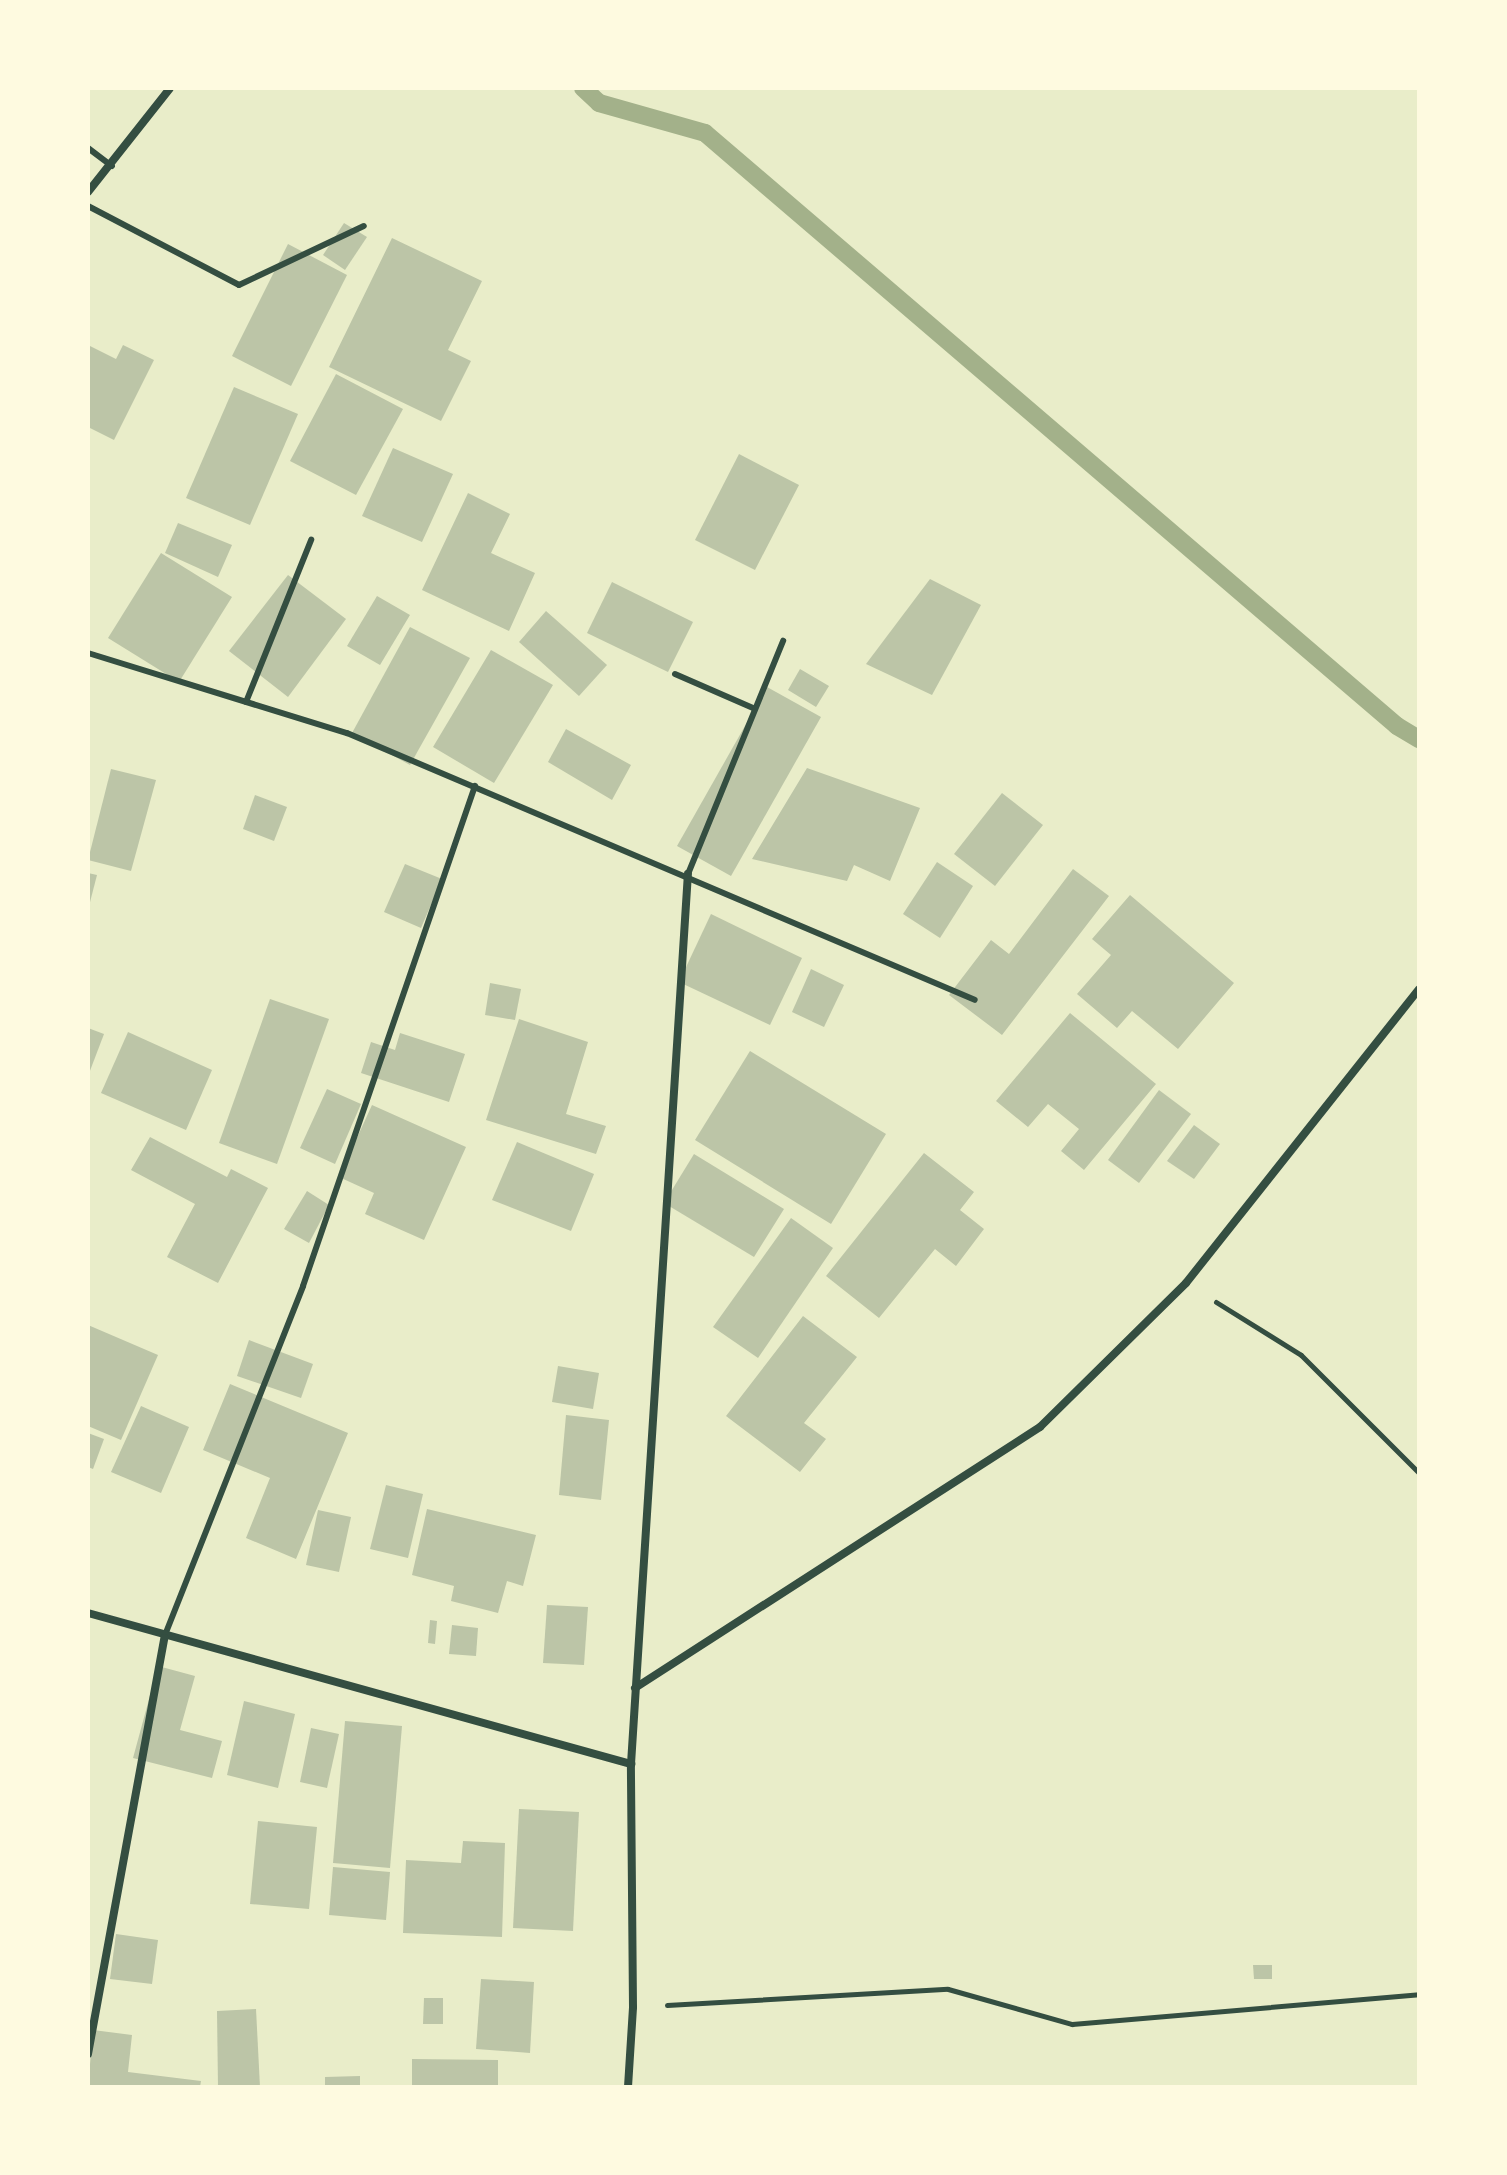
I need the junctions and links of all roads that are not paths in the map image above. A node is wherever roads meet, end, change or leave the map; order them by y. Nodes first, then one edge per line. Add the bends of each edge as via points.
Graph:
1 (170, 88) edge
2 (88, 148) edge
3 (112, 166) junction
4 (88, 192) edge
5 (88, 206) edge
6 (364, 226) dead end
7 (311, 540) dead end
8 (783, 641) dead end
9 (88, 653) edge
10 (675, 674) dead end
11 (246, 702) junction
12 (755, 709) junction
13 (475, 786) junction
14 (688, 874) junction
15 (1419, 989) edge
16 (975, 1000) dead end
17 (88, 1613) edge
18 (164, 1638) junction
19 (635, 1688) junction
20 (631, 1764) junction
21 (88, 2054) edge
22 (628, 2087) edge

1 - 3 street
2 - 3 lane
3 - 4 street
5 - 6 lane via 239,285
7 - 11 lane
8 - 12 lane
9 - 11 lane
10 - 12 lane
11 - 13 lane via 347,733
12 - 14 lane
13 - 14 lane
13 - 18 lane via 303,1286
14 - 16 lane
14 - 19 street
15 - 19 street via 1186,1283 1040,1427
17 - 18 street
18 - 20 street
18 - 21 street
19 - 20 street
20 - 22 street via 633,2007

